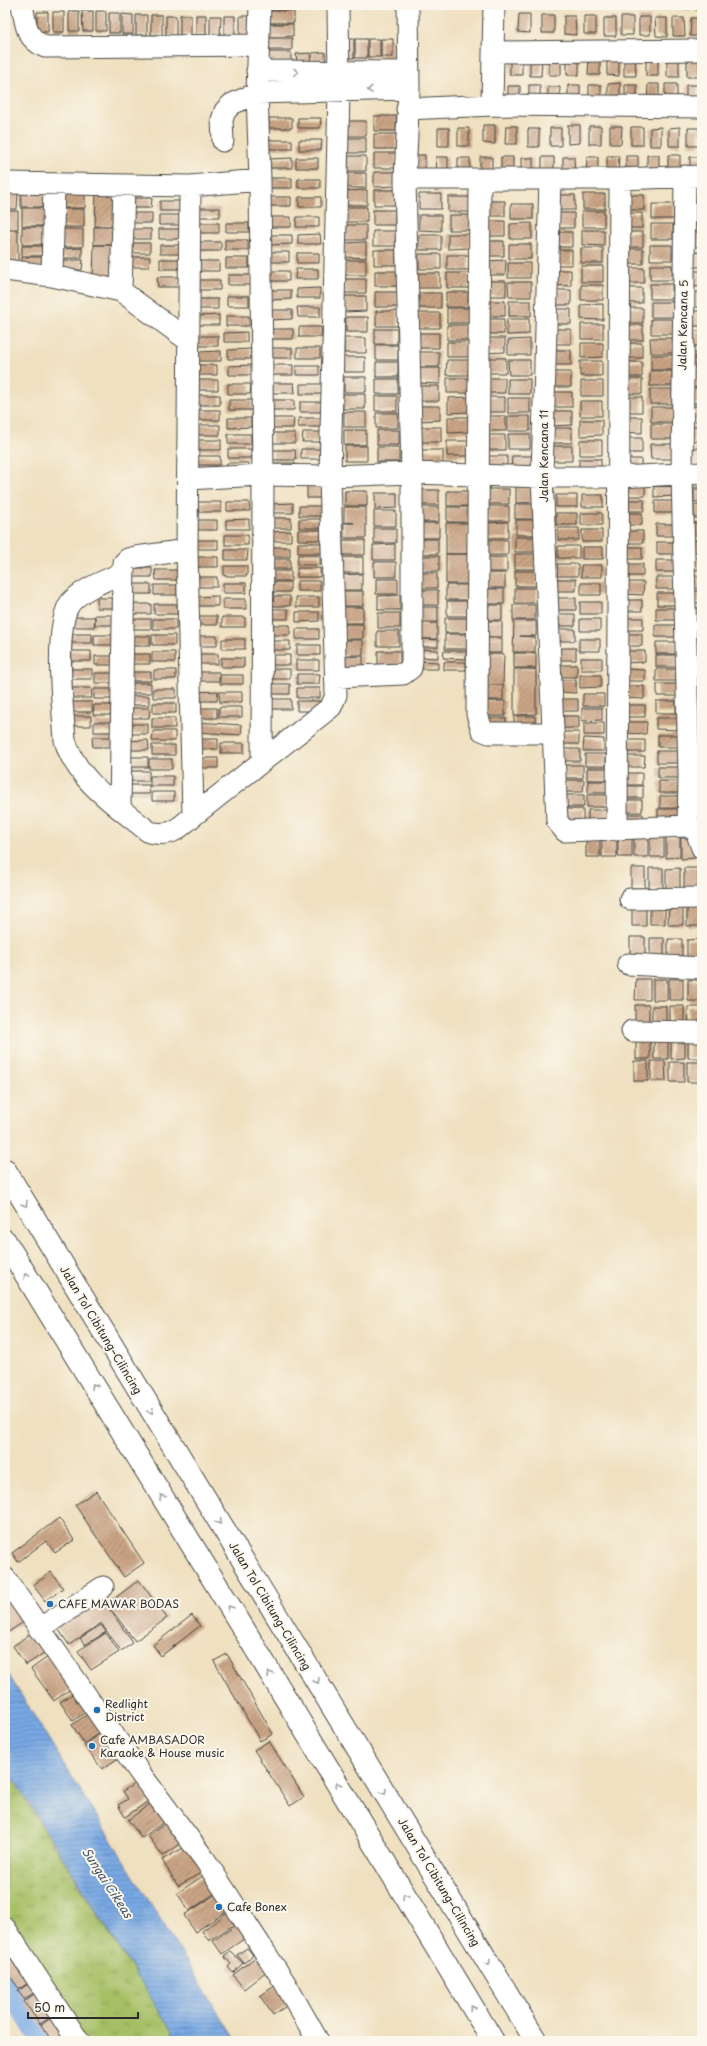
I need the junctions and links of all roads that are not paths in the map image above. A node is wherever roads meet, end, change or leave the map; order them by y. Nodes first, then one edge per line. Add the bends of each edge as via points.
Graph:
1 (22, 5) edge
2 (260, 5) edge
3 (338, 5) edge
4 (408, 5) edge
5 (494, 5) edge
6 (259, 45) junction
7 (702, 50) edge
8 (493, 52) junction
9 (257, 71) junction
10 (338, 82) junction
11 (409, 90) junction
12 (257, 92) junction
13 (492, 105) junction
14 (702, 107) edge
15 (223, 141) dead end
16 (693, 176) edge
17 (405, 179) junction
18 (480, 179) junction
19 (550, 179) junction
20 (620, 179) junction
21 (260, 180) junction
22 (5, 184) edge
23 (54, 184) junction
24 (124, 185) junction
25 (190, 186) junction
26 (5, 270) edge
27 (52, 276) junction
28 (121, 291) junction
29 (189, 341) junction
30 (412, 473) junction
31 (702, 473) edge
32 (682, 474) junction
33 (263, 475) junction
34 (330, 476) junction
35 (478, 476) junction
36 (542, 477) junction
37 (618, 477) junction
38 (188, 479) junction
39 (187, 550) junction
40 (124, 572) junction
41 (336, 677) junction
42 (552, 733) junction
43 (262, 761) junction
44 (695, 776) edge
45 (120, 808) junction
46 (193, 816) junction
47 (688, 826) junction
48 (616, 830) junction
49 (702, 848) edge
50 (702, 898) edge
51 (630, 899) dead end
52 (628, 964) dead end
53 (702, 968) edge
54 (632, 1031) dead end
55 (702, 1032) edge
56 (5, 1170) edge
57 (5, 1241) edge
58 (5, 1578) edge
59 (103, 1587) dead end
60 (39, 1628) junction
61 (5, 1929) edge
62 (78, 2041) edge
63 (318, 2041) edge
64 (493, 2041) edge
65 (536, 2041) edge

1 - 6 street via 29,34 34,42 45,47
2 - 6 street
3 - 10 street
4 - 11 street
5 - 8 street
6 - 9 street
7 - 8 street
8 - 13 street
9 -> 10 street
9 - 12 street
10 - 11 street
10 - 12 street
10 - 34 street
11 - 13 street
11 - 17 street
12 - 15 street via 232,104 225,111 222,120
12 - 21 street
13 - 14 street
16 - 20 street
16 - 32 street, Jalan Kencana 5
17 - 18 street
17 - 30 street
18 - 19 street
18 - 35 street
19 - 20 street
19 - 36 street, Jalan Kencana 11
20 - 37 street
21 - 25 street
21 - 33 street
22 - 23 street
23 - 24 street
23 - 27 street
24 - 25 street
24 - 28 street
25 - 29 street
26 - 27 street
27 - 28 street
28 - 29 street
29 - 38 street
30 - 34 street
30 - 35 street
30 - 41 street via 411,668 403,674
31 - 32 street
32 - 37 street
32 - 44 street, Jalan Kencana 5
33 - 34 street
33 - 38 street
33 - 43 street
34 - 41 street
35 - 36 street
35 - 42 street via 478,721 482,730 489,733
36 - 37 street
36 - 42 street, Jalan Kencana 11
37 - 48 street
38 - 39 street
39 - 40 street via 128,559 124,563
39 - 46 street
40 - 45 street
40 - 45 street via 78,596 70,603 63,622 61,641 63,717 69,753 75,764 95,786
41 - 43 street via 336,695 331,707
42 - 48 street, Jalan Kencana 11 via 555,810 560,827 565,831
43 - 46 street
44 - 47 street, Jalan Kencana 5
45 - 46 street via 149,832 160,834 177,830
47 - 48 street, Jalan Kencana 11
47 - 49 street via 696,831
50 - 51 street
52 - 53 street
54 - 55 street
56 -> 65 main road, Jalan Tol Cibitung–Cilincing
64 -> 57 main road
58 - 60 street
59 - 60 street
60 - 63 street via 140,1773 205,1860
61 - 62 main road

